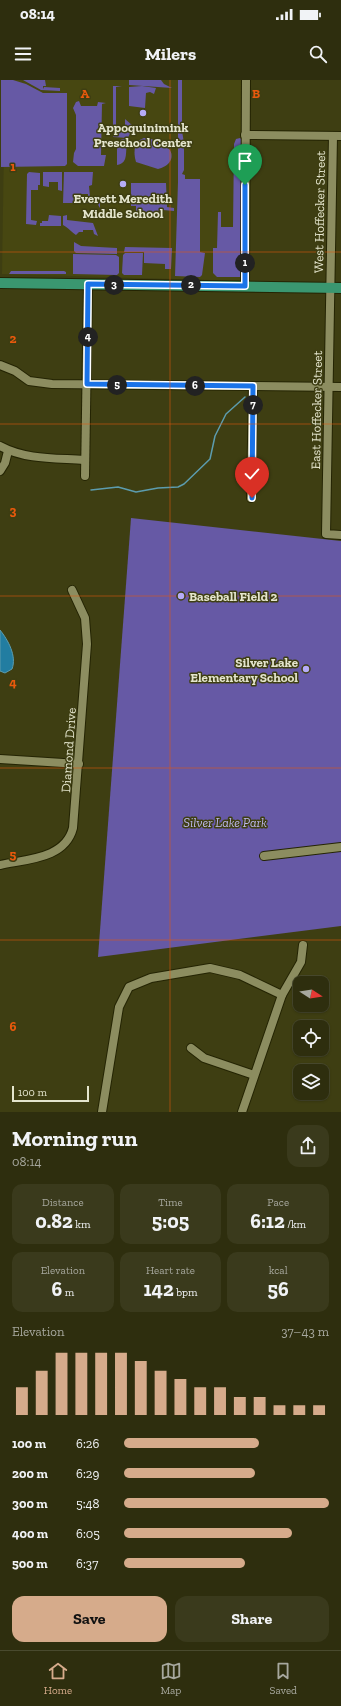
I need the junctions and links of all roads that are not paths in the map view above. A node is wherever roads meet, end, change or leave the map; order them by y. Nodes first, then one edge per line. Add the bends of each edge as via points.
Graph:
1 (246, 80) edge
2 (245, 135) junction
3 (337, 136) edge
4 (0, 283) edge
5 (88, 284) junction
6 (245, 286) junction
7 (330, 288) junction
8 (341, 288) edge
9 (0, 365) edge
10 (87, 384) junction
11 (253, 386) junction
12 (328, 387) junction
13 (341, 388) edge
14 (0, 446) edge
15 (8, 451) junction
16 (84, 460) junction
17 (0, 471) edge
18 (85, 476) dead end
19 (252, 498) dead end
20 (341, 535) edge
21 (72, 590) dead end
22 (0, 759) edge
23 (79, 764) junction
24 (341, 847) edge
25 (264, 856) dead end
26 (0, 865) edge
27 (303, 945) dead end
28 (282, 995) junction
29 (191, 1048) dead end
30 (254, 1075) junction
31 (102, 1112) edge
32 (242, 1112) edge

1 - 2 street
2 - 3 street
2 - 6 street
3 - 7 street, West Hoffecker Street
4 - 5 main road
5 - 6 main road
5 - 10 street
6 - 7 main road
7 - 8 main road
7 - 12 street, East Hoffecker Street
9 - 10 street via 29,380 52,384
10 - 11 street
10 - 16 street
11 - 12 street
11 - 19 street
12 - 13 street
12 - 20 street, East Hoffecker Street via 326,534
14 - 15 street
15 - 16 street via 31,457
15 - 17 street
16 - 18 street
21 - 23 street, Diamond Drive via 82,610 87,635
22 - 23 street
23 - 26 street, Diamond Drive via 73,828 64,846 54,853
24 - 25 street
27 - 28 street via 301,962
28 - 30 street
28 - 31 street via 240,975 210,968 151,978 129,987 119,1007
29 - 30 street via 204,1058
30 - 32 street

